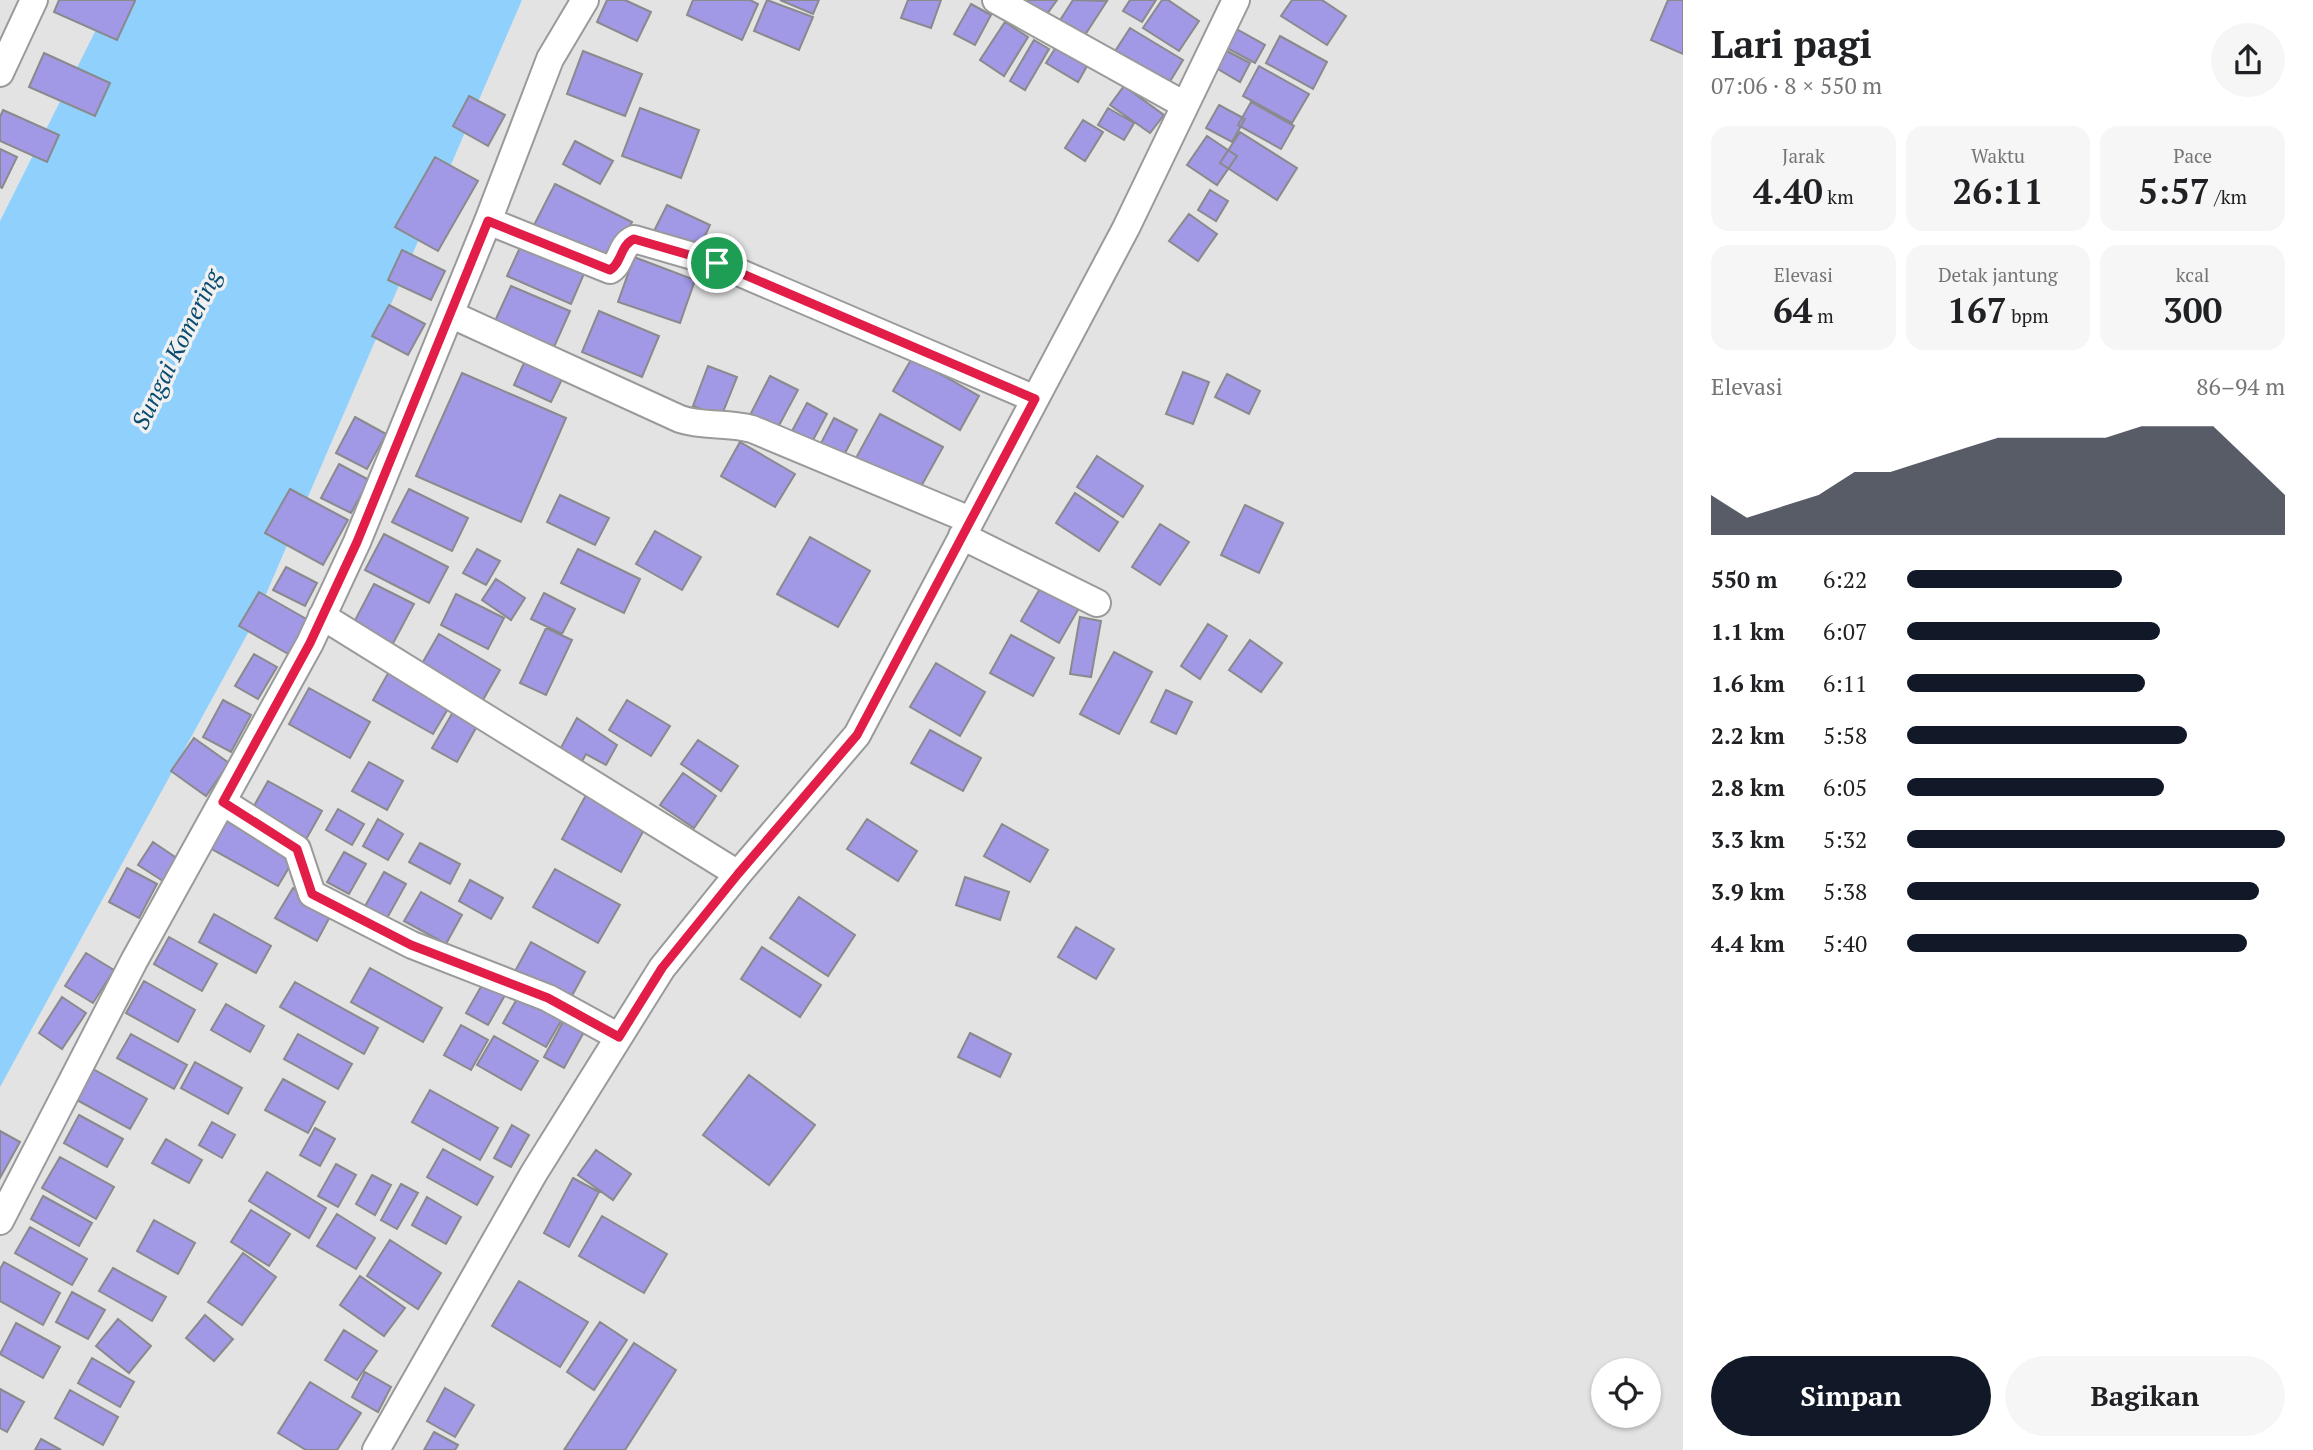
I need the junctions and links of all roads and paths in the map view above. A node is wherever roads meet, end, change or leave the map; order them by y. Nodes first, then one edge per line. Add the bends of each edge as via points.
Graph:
1 (585, 0) edge
2 (996, 0) edge
3 (1236, 0) edge
4 (25, 3) edge
5 (0, 73) edge
6 (1183, 104) junction
7 (488, 221) junction
8 (450, 314) junction
9 (1035, 399) junction
10 (966, 528) junction
11 (1097, 603) dead end
12 (322, 616) junction
13 (223, 802) junction
14 (738, 874) junction
15 (619, 1037) junction
16 (0, 1221) edge
17 (376, 1450) edge

1 - 7 street via 550,59
2 - 6 street
3 - 6 street
4 - 5 street
6 - 9 street via 1126,228
7 - 8 street
7 - 9 street via 610,270 634,239 703,258
8 - 10 street via 693,424 752,429
8 - 12 street
9 - 10 street
10 - 11 street
10 - 14 street via 857,735
12 - 13 street
12 - 14 street
13 - 15 street via 297,849 312,894 411,945 548,998
13 - 16 street
14 - 15 street via 662,968
15 - 17 street via 534,1173

